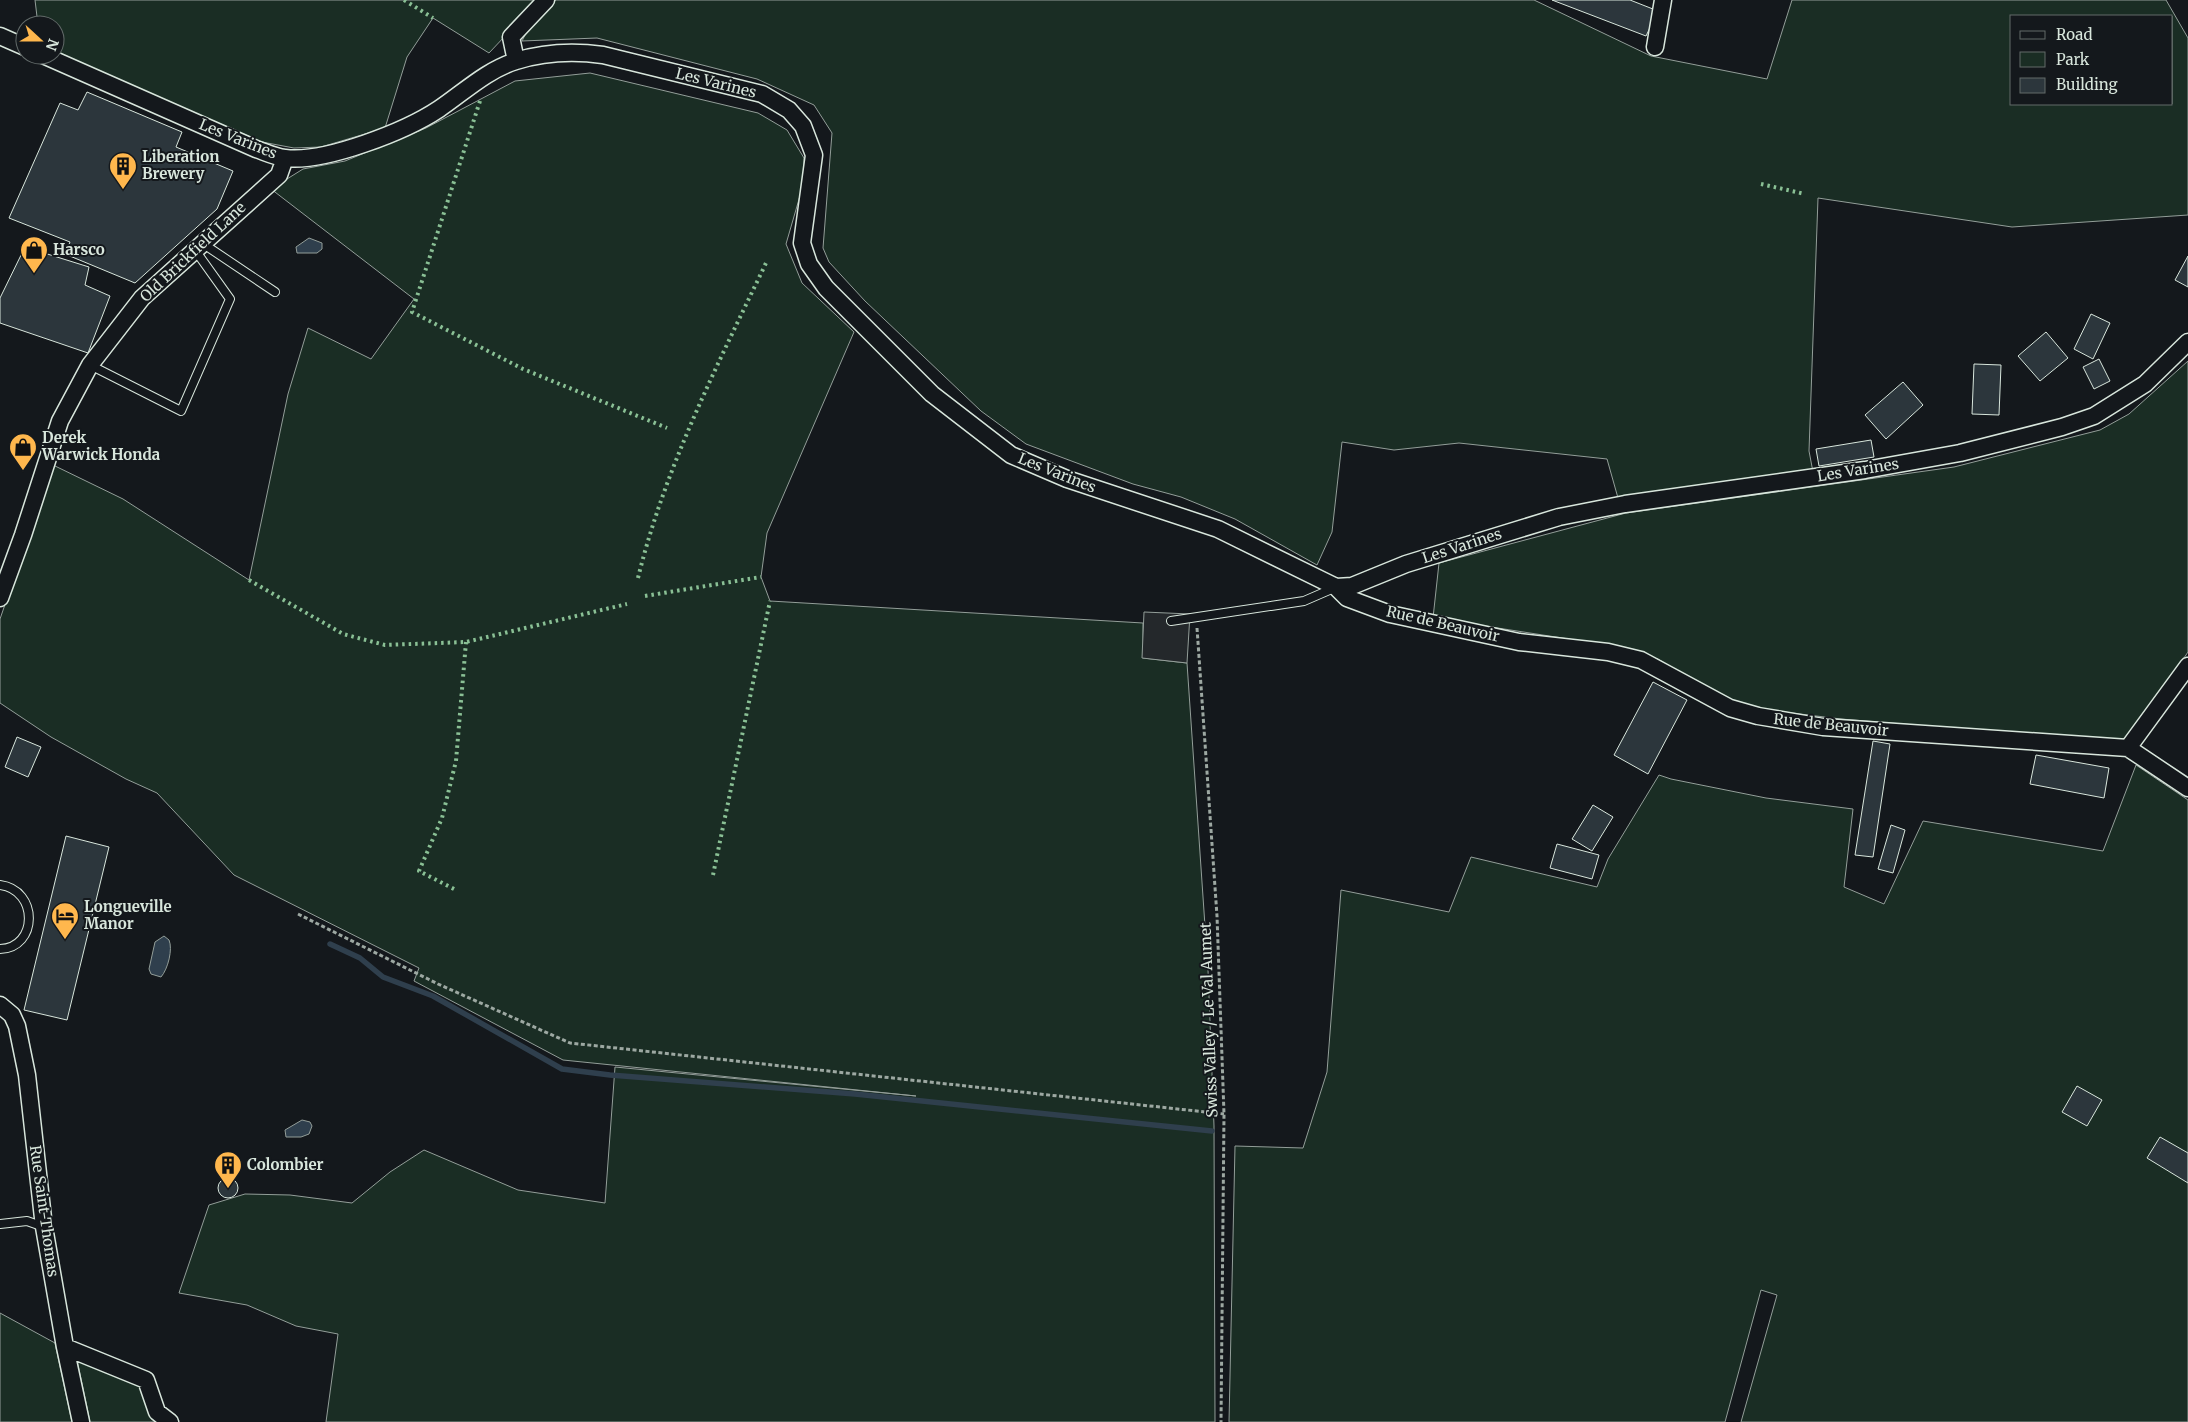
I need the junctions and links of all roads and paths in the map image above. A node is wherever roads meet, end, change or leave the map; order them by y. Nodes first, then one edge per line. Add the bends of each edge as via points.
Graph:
1 (546, 0) edge
2 (1663, 0) edge
3 (0, 36) edge
4 (15, 43) edge
5 (1656, 47) dead end
6 (516, 61) junction
7 (65, 65) edge
8 (285, 158) junction
9 (198, 246) junction
10 (275, 292) dead end
11 (2188, 342) edge
12 (90, 365) junction
13 (1336, 587) junction
14 (0, 598) edge
15 (1196, 618) junction
16 (1171, 621) dead end
17 (2188, 666) edge
18 (2128, 748) junction
19 (2188, 788) edge
20 (0, 885) edge
21 (298, 914) dead end
22 (0, 949) edge
23 (0, 1005) edge
24 (1224, 1114) junction
25 (0, 1224) edge
26 (44, 1227) junction
27 (64, 1347) junction
28 (81, 1422) edge
29 (170, 1422) edge
30 (1221, 1422) edge

1 - 6 street via 511,37
2 - 5 street
3 - 4 street
6 - 8 street, Les Varines via 488,74 436,110 390,134 324,155
6 - 13 street, Les Varines via 578,52 603,56 762,94 789,110 804,126 814,155 802,243 809,264 826,288 932,394 1011,455 1067,479 1218,529
7 - 8 street, Les Varines via 256,149
8 - 9 street, Old Brickfield Lane via 279,175
9 - 10 lane
9 - 12 street, Old Brickfield Lane via 142,298
9 - 12 lane via 230,299 181,411
11 - 13 street, Les Varines via 2145,384 2094,416 2062,427 1960,453 1865,470 1625,504 1560,517 1406,564 1352,586
12 - 14 street, Old Brickfield Lane via 60,422
13 - 15 lane via 1304,601
13 - 18 street, Rue de Beauvoir via 1347,598 1390,614 1519,642 1608,652 1641,660 1730,708 1758,716 1823,727
15 - 16 lane
15 - 24 path, Swiss Valley / Le Val Aumet via 1216,916
17 - 18 street
18 - 19 street, Rue de Beauvoir
20 - 22 lane via 14,889 25,900 30,915 21,939
21 - 24 path via 438,984 570,1043
23 - 26 street, Rue Saint-Thomas via 12,1015 17,1026 27,1075
24 - 30 path, Swiss Valley / Le Val Aumet
25 - 26 lane via 27,1221
26 - 27 street, Rue Saint-Thomas
27 - 28 street, Rue Saint-Thomas
27 - 29 street via 146,1380 157,1412

